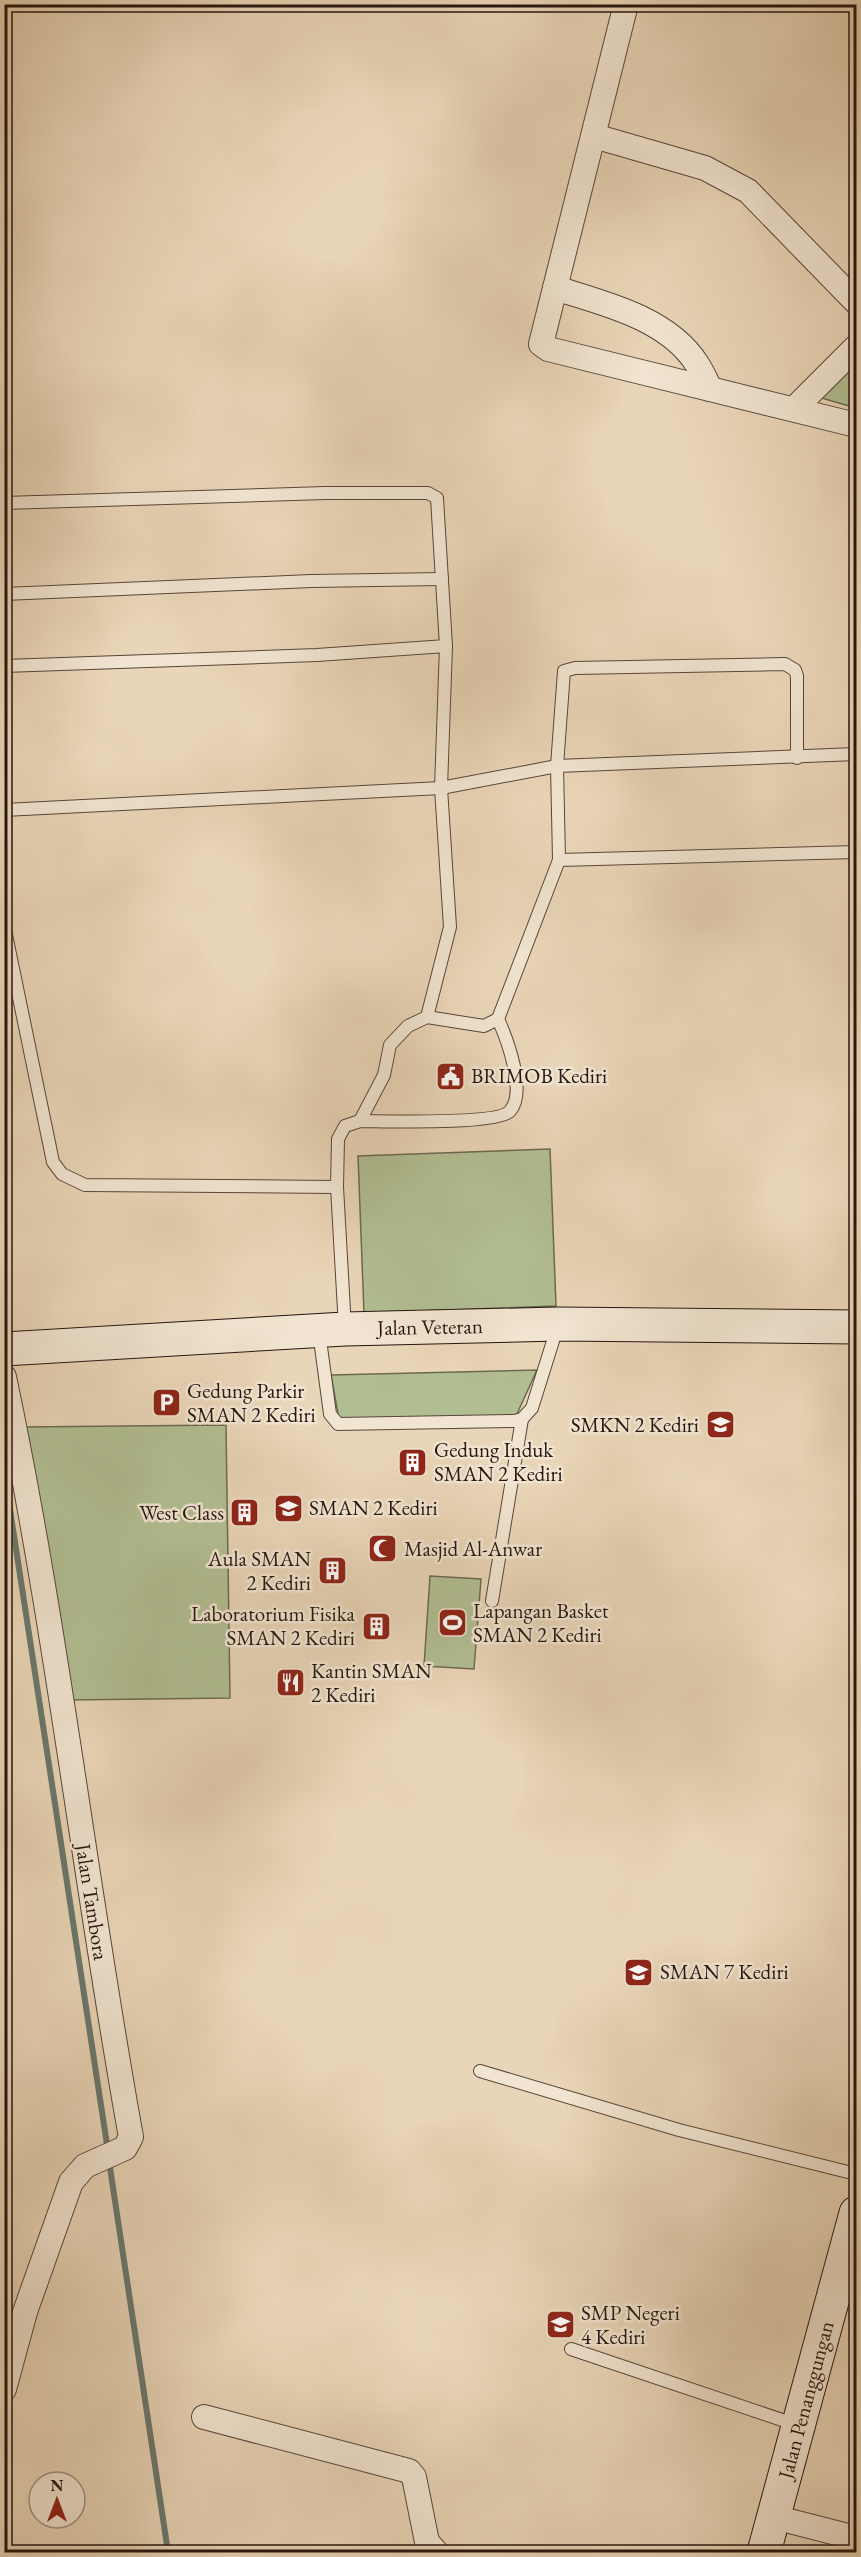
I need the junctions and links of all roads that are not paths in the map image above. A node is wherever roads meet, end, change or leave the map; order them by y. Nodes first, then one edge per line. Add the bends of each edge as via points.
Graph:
1 (626, 4) edge
2 (594, 136) junction
3 (555, 288) junction
4 (856, 302) edge
5 (856, 347) edge
6 (710, 389) junction
7 (794, 410) junction
8 (856, 425) edge
9 (4, 503) edge
10 (442, 579) junction
11 (4, 594) edge
12 (446, 646) junction
13 (4, 666) edge
14 (856, 754) edge
15 (797, 758) junction
16 (557, 766) junction
17 (441, 788) junction
18 (4, 810) edge
19 (856, 852) edge
20 (560, 860) junction
21 (4, 925) edge
22 (427, 1017) junction
23 (498, 1019) junction
24 (360, 1121) junction
25 (337, 1187) junction
26 (558, 1324) junction
27 (856, 1327) edge
28 (332, 1329) junction
29 (4, 1349) edge
30 (4, 1377) edge
31 (522, 1419) junction
32 (492, 1602) dead end
33 (480, 2071) dead end
34 (856, 2174) edge
35 (856, 2213) edge
36 (15, 2309) edge
37 (571, 2349) dead end
38 (4, 2389) edge
39 (204, 2417) dead end
40 (799, 2426) junction
41 (774, 2517) junction
42 (856, 2538) edge
43 (436, 2553) edge
44 (764, 2553) edge

1 - 2 street
2 - 3 street
2 - 4 street via 705,168 748,191
3 - 6 street via 637,315 675,340 696,362
3 - 6 street via 541,337 541,344 548,349
5 - 7 street
6 - 7 street
7 - 8 street
9 - 10 lane via 428,493 438,503
10 - 11 lane
10 - 12 lane
12 - 13 lane via 317,655
12 - 17 lane
14 - 15 lane
15 - 16 lane
15 - 16 lane via 797,676 785,664 574,668 564,671 562,677
16 - 17 lane
16 - 20 lane
17 - 18 lane
17 - 22 lane via 450,927
19 - 20 lane
20 - 23 lane
21 - 25 lane via 53,1161 62,1174 85,1185
22 - 23 lane via 484,1026
22 - 24 lane via 408,1026 390,1045 384,1075
23 - 24 lane via 510,1046 515,1074 511,1111 502,1117 471,1120
24 - 25 lane via 345,1126 338,1139
25 - 28 lane
26 - 27 main road, Jalan Veteran
26 - 28 main road, Jalan Veteran
26 - 31 lane via 532,1408
28 - 29 main road, Jalan Veteran
28 - 31 lane via 330,1414 338,1424
30 - 36 street, Jalan Tambora via 28,1490 130,2137 128,2145 79,2171 71,2182
31 - 32 lane
33 - 34 lane via 679,2130
35 - 40 main road, Jalan Penanggungan
36 - 38 street, Jalan Tambora
37 - 40 lane
39 - 43 street via 409,2471 414,2477 427,2542
40 - 41 main road, Jalan Penanggungan
41 - 42 street
41 - 44 main road, Jalan Penanggungan

